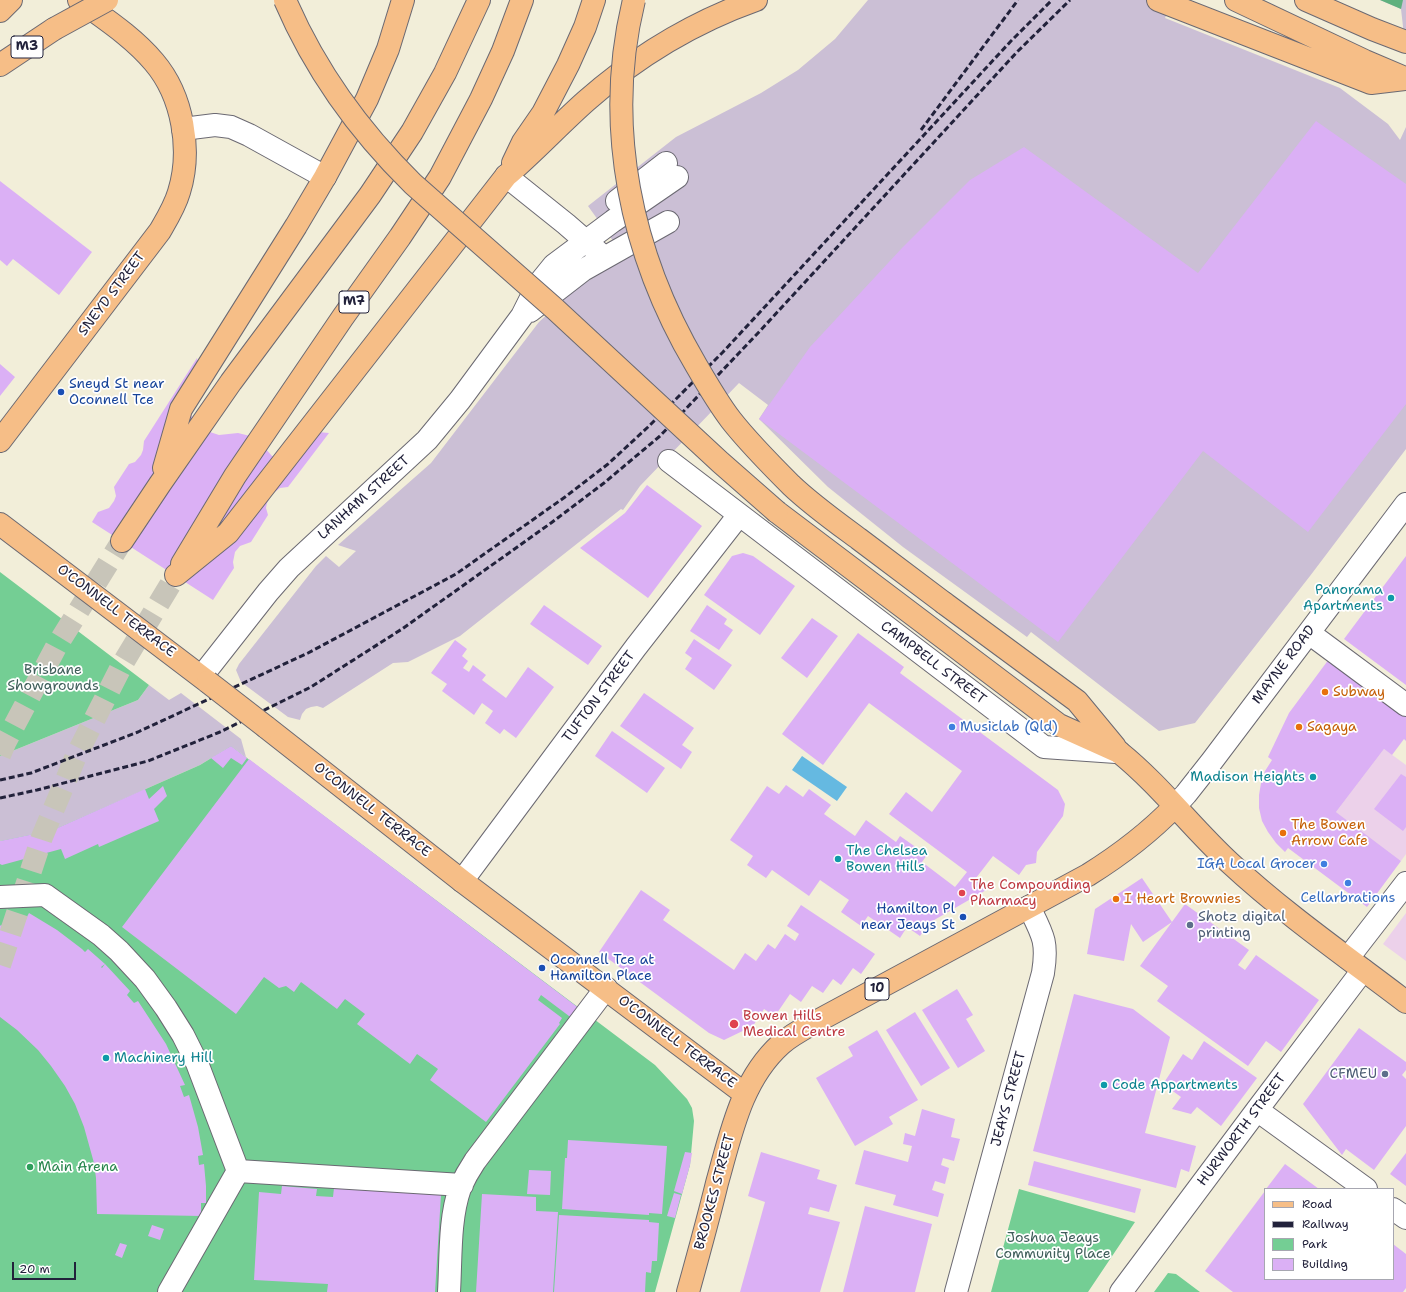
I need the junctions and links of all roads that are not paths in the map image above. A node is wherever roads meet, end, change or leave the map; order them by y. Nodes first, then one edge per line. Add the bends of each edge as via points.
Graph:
1 (11, 0) edge
2 (79, 0) edge
3 (107, 0) edge
4 (285, 0) edge
5 (403, 0) edge
6 (479, 0) edge
7 (522, 0) edge
8 (594, 0) edge
9 (634, 0) edge
10 (756, 0) edge
11 (1236, 0) edge
12 (1306, 0) edge
13 (1164, 2) edge
14 (1322, 5) edge
15 (0, 11) edge
16 (1406, 42) edge
17 (0, 65) edge
18 (1406, 78) edge
19 (183, 129) junction
20 (672, 170) dead end
21 (506, 176) junction
22 (325, 177) junction
23 (668, 222) dead end
24 (586, 241) junction
25 (604, 258) junction
26 (522, 316) junction
27 (0, 441) edge
28 (669, 461) dead end
29 (160, 484) junction
30 (1406, 504) edge
31 (739, 515) junction
32 (0, 524) edge
33 (122, 541) tunnel mouth
34 (1309, 633) junction
35 (205, 679) junction
36 (1406, 705) edge
37 (1119, 752) junction
38 (1175, 806) junction
39 (462, 881) junction
40 (1406, 883) edge
41 (0, 897) edge
42 (1029, 907) junction
43 (1356, 964) junction
44 (606, 988) junction
45 (1406, 1002) edge
46 (746, 1094) junction
47 (1257, 1110) junction
48 (238, 1171) junction
49 (462, 1185) junction
50 (1365, 1188) edge
51 (1394, 1210) edge
52 (1406, 1218) edge
53 (169, 1292) edge
54 (449, 1292) edge
55 (688, 1292) edge
56 (956, 1292) edge
57 (1121, 1292) edge

1 - 15 main road
2 - 19 main road via 127,36 154,62 173,92
3 - 17 main road, M3, bridge via 54,29
4 - 37 main road, bridge via 311,54 328,82 388,160 737,477 777,512 1059,725
5 - 22 main road via 378,76
6 - 29 main road via 445,73 408,138 370,195 240,370
7 - 21 main road, M7 via 481,100 440,178 235,476 176,576 228,534
8 - 21 main road via 568,65
9 - 37 main road, bridge via 624,50 622,80 621,127 628,181 635,217 668,316 707,384 731,420 792,486 1077,701
10 - 21 main road via 683,33 630,66 586,101
11 - 18 main road
12 - 14 main road
13 - 18 main road via 1371,83
14 - 16 main road
19 - 22 street via 215,125 231,127
19 - 27 main road, SNEYD STREET via 185,147 182,176 179,192 168,218
20 - 24 street, LANHAM STREET
21 - 24 street
22 - 29 main road via 181,410
23 - 25 street, LANHAM STREET
24 - 25 street
24 - 26 street, LANHAM STREET via 554,265 537,286
25 - 26 street, LANHAM STREET via 582,270
26 - 35 street, LANHAM STREET via 428,440 289,568 268,592
28 - 31 street, CAMPBELL STREET
29 - 33 main road
30 - 34 street, MAYNE ROAD
31 - 37 street, CAMPBELL STREET via 1044,747
31 - 39 street, TUFTON STREET via 636,647
32 - 35 main road, O'CONNELL TERRACE
34 - 36 street
34 - 38 street, MAYNE ROAD
35 - 39 main road, O'CONNELL TERRACE, bridge
37 - 38 main road via 1145,774
38 - 42 main road, 10 via 1138,840 1107,863
38 - 43 main road via 1246,877
39 - 44 main road, O'CONNELL TERRACE
40 - 43 street, HURWORTH STREET
41 - 48 street via 45,895 101,935 145,979 183,1035 197,1063
42 - 46 main road, 10 via 798,1032 780,1045 767,1059
42 - 56 street, JEAYS STREET via 1044,940 1046,952 1043,973
43 - 45 main road
43 - 47 street, HURWORTH STREET
44 - 46 main road, O'CONNELL TERRACE
44 - 49 street via 475,1161
46 - 55 main road, BROOKES STREET / 10 via 735,1118
47 - 50 street
47 - 57 street, HURWORTH STREET
48 - 49 street
48 - 53 street
49 - 54 street via 455,1206
51 - 52 street

